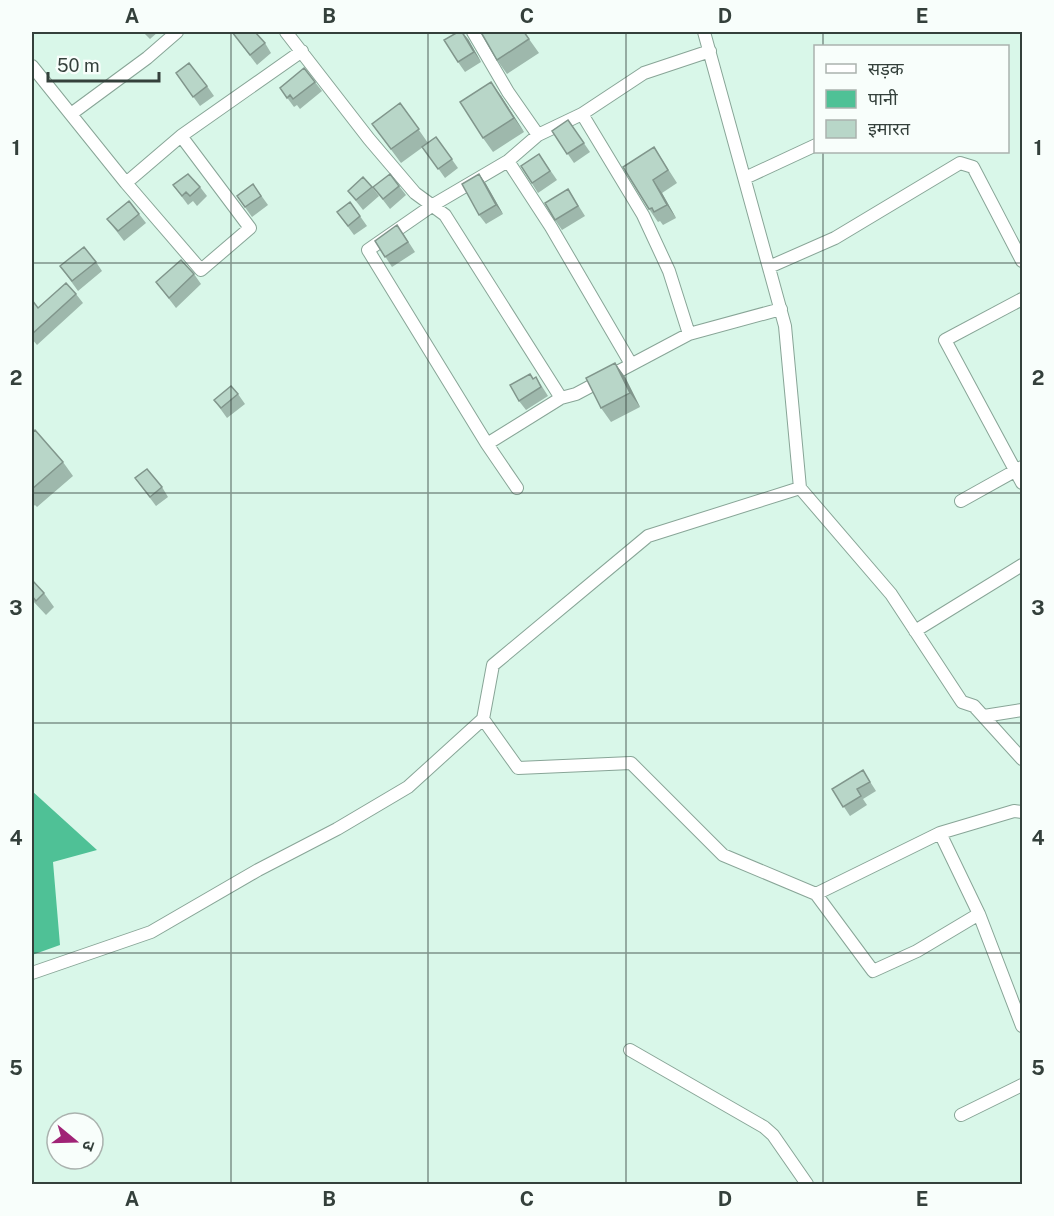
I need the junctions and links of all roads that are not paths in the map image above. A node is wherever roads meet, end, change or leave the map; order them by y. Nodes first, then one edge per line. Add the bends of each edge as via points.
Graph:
1 (177, 32) edge
2 (286, 32) edge
3 (473, 32) edge
4 (704, 32) edge
5 (302, 51) junction
6 (710, 51) junction
7 (32, 66) edge
8 (71, 114) junction
9 (582, 114) junction
10 (538, 135) junction
11 (181, 136) junction
12 (814, 146) edge
13 (508, 161) junction
14 (745, 178) junction
15 (126, 183) junction
16 (433, 205) junction
17 (1023, 261) edge
18 (769, 267) junction
19 (1023, 299) edge
20 (781, 309) junction
21 (689, 334) junction
22 (631, 364) junction
23 (561, 398) junction
24 (487, 444) junction
25 (1020, 469) edge
26 (1023, 483) edge
27 (517, 488) dead end
28 (800, 488) junction
29 (961, 501) dead end
30 (1023, 565) edge
31 (915, 631) junction
32 (1023, 710) edge
33 (984, 716) junction
34 (483, 718) junction
35 (1023, 759) edge
36 (1023, 812) edge
37 (940, 833) junction
38 (816, 894) junction
39 (979, 914) junction
40 (32, 973) edge
41 (1023, 1026) edge
42 (630, 1050) dead end
43 (1023, 1084) edge
44 (961, 1114) dead end
45 (807, 1185) edge

1 - 8 street
2 - 5 street
3 - 10 street
4 - 6 street
5 - 11 street
5 - 16 street via 369,139 415,193
6 - 9 street via 644,73
6 - 14 street
7 - 8 street
8 - 15 street
9 - 10 street
9 - 21 street via 643,215 669,271
10 - 13 street
11 - 15 street
11 - 15 street via 250,228 201,270
12 - 14 street
13 - 16 street
13 - 22 street
14 - 18 street
16 - 23 street via 445,215
16 - 24 street via 368,250
17 - 18 street via 973,167 960,162 835,238
18 - 20 street
19 - 25 street via 945,340
20 - 21 street
20 - 28 street
21 - 22 street
22 - 23 street
23 - 24 street
24 - 27 street
25 - 26 street
25 - 29 street
28 - 31 street via 891,594
28 - 34 street via 648,536 494,665
30 - 31 street
31 - 33 street via 962,702 974,706
32 - 33 street
33 - 35 street
34 - 38 street via 518,768 631,762 723,855
34 - 40 street via 408,787 337,829 151,932
36 - 37 street via 1014,811
37 - 38 street
37 - 39 street
38 - 39 street via 873,971 917,951
39 - 41 street
42 - 45 street via 764,1127
43 - 44 street

